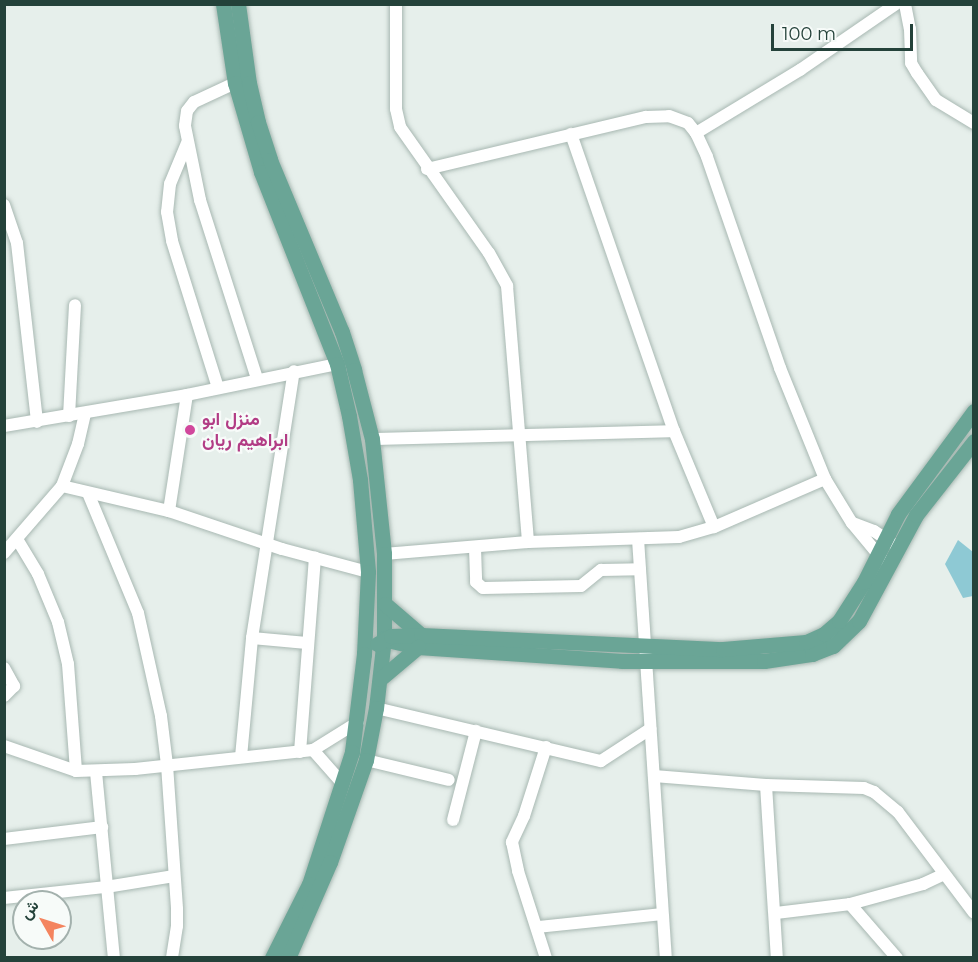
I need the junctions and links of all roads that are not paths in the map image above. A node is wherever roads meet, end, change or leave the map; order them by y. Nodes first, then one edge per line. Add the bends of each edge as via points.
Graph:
1 (223, 4) edge
2 (238, 4) edge
3 (396, 4) edge
4 (896, 4) edge
5 (905, 4) edge
6 (235, 83) junction
7 (974, 123) edge
8 (696, 133) junction
9 (571, 134) junction
10 (187, 143) junction
11 (427, 169) junction
12 (4, 205) edge
13 (75, 305) dead end
14 (337, 364) junction
15 (294, 371) junction
16 (257, 379) junction
17 (218, 388) junction
18 (187, 395) junction
19 (974, 411) edge
20 (85, 414) junction
21 (69, 417) junction
22 (37, 422) junction
23 (4, 426) edge
24 (674, 431) junction
25 (520, 434) junction
26 (372, 439) junction
27 (974, 441) edge
28 (825, 479) junction
29 (62, 486) junction
30 (88, 493) junction
31 (169, 511) junction
32 (852, 523) junction
33 (714, 527) junction
34 (17, 539) junction
35 (638, 539) junction
36 (528, 542) junction
37 (892, 543) junction
38 (268, 545) junction
39 (475, 548) junction
40 (4, 554) edge
41 (384, 554) junction
42 (877, 555) junction
43 (315, 558) junction
44 (891, 564) junction
45 (640, 569) junction
46 (368, 572) junction
47 (385, 604) junction
48 (367, 619) junction
49 (252, 638) junction
50 (384, 638) junction
51 (420, 641) junction
52 (307, 643) junction
53 (364, 654) junction
54 (647, 655) junction
55 (4, 668) edge
56 (380, 679) junction
57 (4, 696) edge
58 (376, 708) junction
59 (358, 722) junction
60 (650, 729) junction
61 (476, 731) junction
62 (4, 746) edge
63 (546, 747) junction
64 (313, 750) junction
65 (300, 752) junction
66 (241, 757) junction
67 (366, 760) junction
68 (167, 765) junction
69 (76, 771) junction
70 (96, 771) junction
71 (654, 776) junction
72 (450, 780) dead end
73 (344, 784) junction
74 (766, 785) junction
75 (453, 820) dead end
76 (102, 827) junction
77 (4, 839) edge
78 (942, 874) junction
79 (174, 876) junction
80 (106, 887) junction
81 (4, 898) edge
82 (850, 903) junction
83 (776, 913) junction
84 (974, 913) edge
85 (661, 914) junction
86 (538, 927) junction
87 (114, 957) edge
88 (172, 957) edge
89 (272, 957) edge
90 (288, 957) edge
91 (546, 957) edge
92 (666, 957) edge
93 (777, 957) edge
94 (897, 957) edge

1 - 6 main road
2 - 26 main road via 258,122 342,332
3 - 11 street via 397,119
4 - 8 street via 800,70
5 - 7 street via 911,63 916,74 936,100
6 - 10 street via 190,106 186,116
6 - 14 main road via 261,172
8 - 9 street via 680,119 660,116
8 - 28 street via 780,368
9 - 11 street
9 - 24 street
10 - 16 street via 200,200
10 - 17 street via 170,184 166,212
11 - 25 street via 489,253 507,286
12 - 22 street via 17,243
13 - 21 street
14 - 15 street
14 - 46 main road via 360,480
15 - 16 street
15 - 38 street
16 - 17 street
17 - 18 street
18 - 20 street
18 - 31 street
19 - 37 main road via 906,500
20 - 21 street
20 - 29 street
21 - 22 street
22 - 23 street
24 - 25 street
24 - 33 street
25 - 26 street
25 - 36 street
26 - 41 main road
27 - 37 main road
28 - 32 street
28 - 33 street
29 - 30 street
29 - 34 street
30 - 31 street
30 - 68 street via 140,621 161,716
31 - 38 street
32 - 37 street
32 - 42 street
33 - 35 street via 679,537
34 - 40 street
34 - 69 street via 38,574 61,633 68,664
35 - 36 street
35 - 45 street
36 - 39 street
37 - 42 main road
37 - 44 main road
38 - 43 street
38 - 49 street
39 - 41 street
39 - 45 street via 476,582 483,588 581,586 601,570
41 - 47 main road
42 - 44 street
42 - 54 main road via 839,621 817,638 795,644
43 - 46 street
43 - 52 street
44 - 54 main road via 855,626 833,646 812,654 774,661
45 - 54 street
46 - 48 main road
47 - 50 main road
47 - 51 main road
48 - 50 main road
48 - 53 main road
49 - 52 street
49 - 66 street
50 - 51 main road via 396,635
50 - 53 main road
50 - 56 main road
51 - 54 main road
51 - 56 main road
52 - 65 street
53 - 59 main road
54 - 60 street
55 - 57 street via 14,686
56 - 58 main road
58 - 61 street
58 - 67 main road
59 - 64 street
59 - 73 main road
60 - 63 street via 601,761
60 - 71 street
61 - 63 street
61 - 75 street
62 - 69 street
63 - 86 street via 512,842
64 - 65 street
64 - 73 street
65 - 66 street
66 - 68 street
67 - 72 street
67 - 90 main road via 330,862
68 - 70 street
68 - 79 street
69 - 70 street
70 - 76 street
71 - 74 street
71 - 85 street
73 - 89 main road via 309,884
74 - 78 street via 833,786 874,792 898,812
74 - 83 street
76 - 77 street
76 - 80 street
78 - 82 street via 922,884
78 - 84 street
79 - 80 street
79 - 88 street via 177,926
80 - 81 street
80 - 87 street
82 - 83 street
82 - 94 street
83 - 93 street
85 - 86 street
85 - 92 street
86 - 91 street

